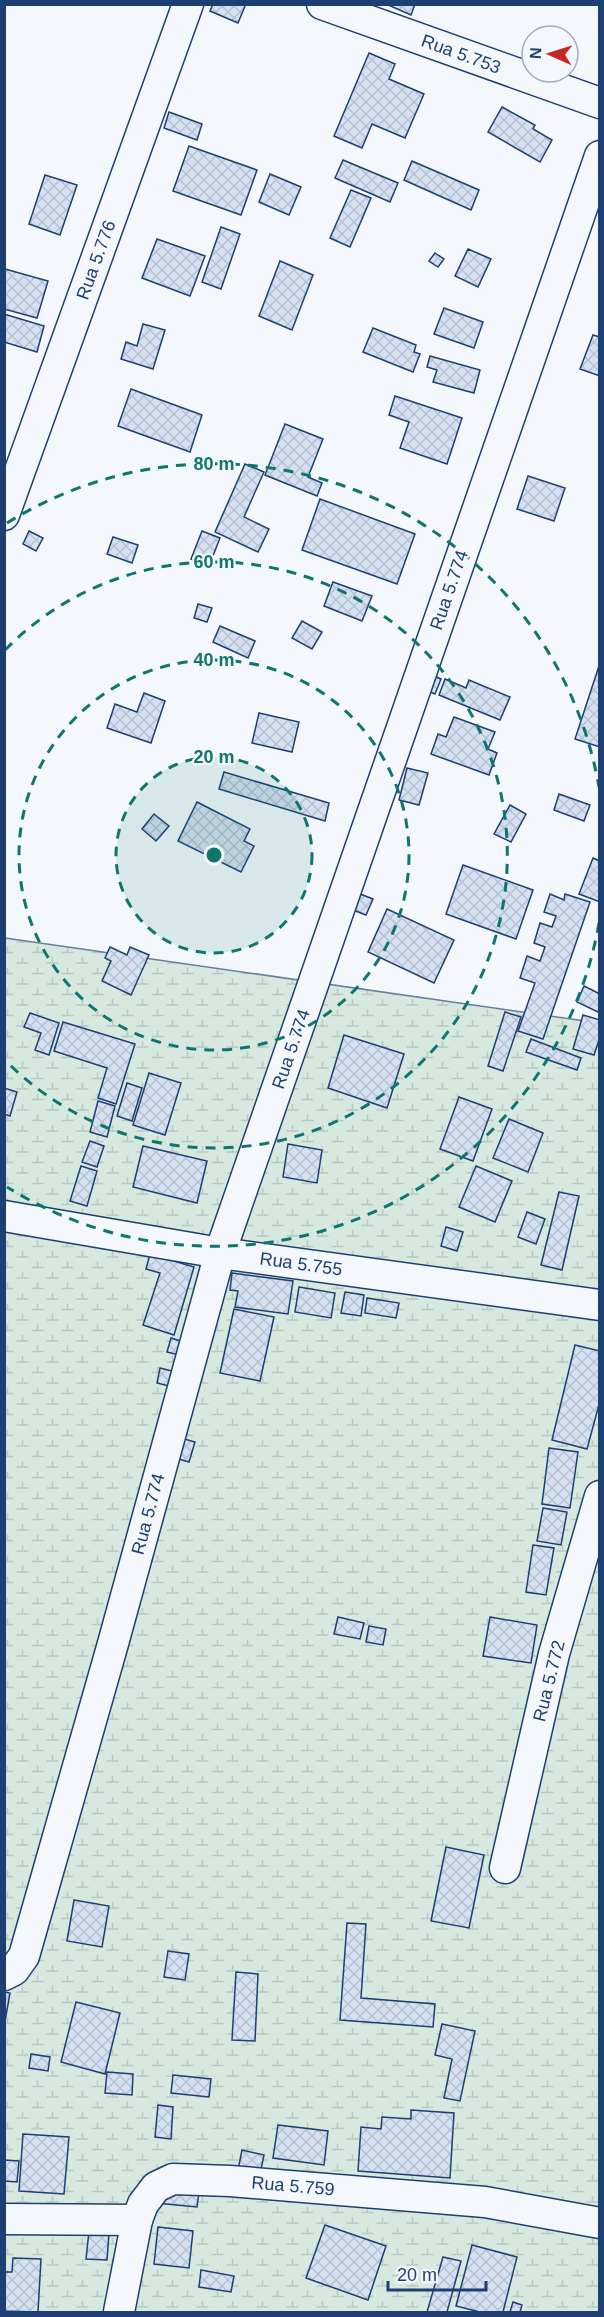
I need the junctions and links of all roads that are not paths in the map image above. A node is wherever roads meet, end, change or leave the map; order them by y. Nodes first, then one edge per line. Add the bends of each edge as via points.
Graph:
1 (188, 4) edge
2 (322, 4) edge
3 (600, 104) edge
4 (600, 156) edge
5 (4, 514) edge
6 (4, 1216) edge
7 (220, 1253) junction
8 (600, 1305) edge
9 (600, 1496) edge
10 (505, 1868) dead end
11 (14, 1965) edge
12 (4, 2220) edge
13 (136, 2220) junction
14 (600, 2223) edge
15 (119, 2313) edge

1 - 5 street, Rua 5.776
2 - 3 street, Rua 5.753
4 - 7 street, Rua 5.774
6 - 7 street, Rua 5.755
7 - 8 street, Rua 5.755
7 - 11 street, Rua 5.774 via 114,1640
9 - 10 street, Rua 5.772 via 554,1654
12 - 13 street
13 - 14 street, Rua 5.759 via 156,2187 173,2179 485,2202
13 - 15 street, Rua 5.759

